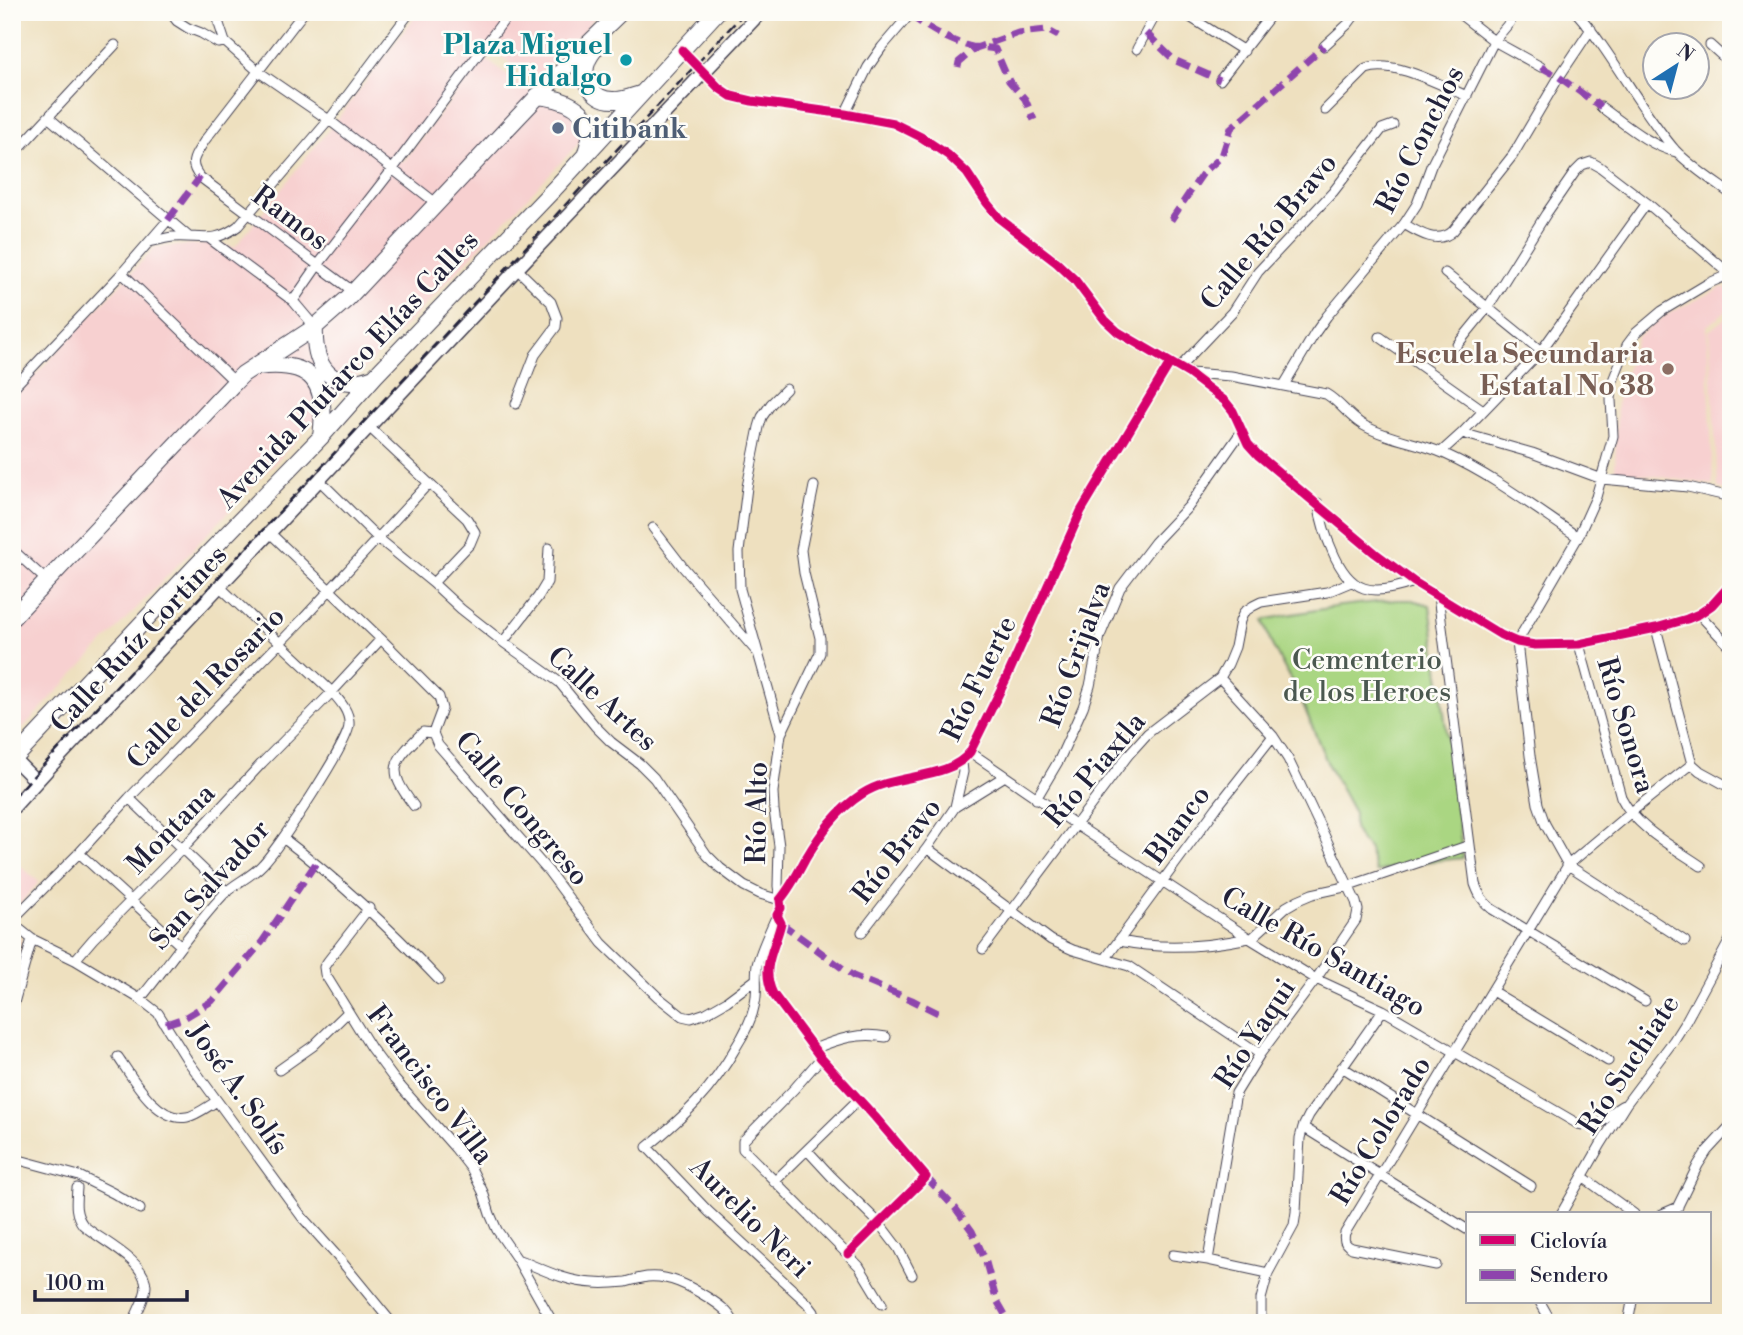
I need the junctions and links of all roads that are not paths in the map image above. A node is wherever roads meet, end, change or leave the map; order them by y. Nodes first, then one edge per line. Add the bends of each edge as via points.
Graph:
1 (170, 12) edge
2 (218, 12) edge
3 (304, 12) edge
4 (410, 12) edge
5 (510, 12) edge
6 (610, 12) edge
7 (621, 12) edge
8 (630, 12) edge
9 (717, 12) edge
10 (761, 12) edge
11 (912, 12) edge
12 (1157, 12) edge
13 (1182, 12) edge
14 (1273, 12) edge
15 (1357, 12) edge
16 (1457, 12) edge
17 (1515, 12) edge
18 (1576, 12) edge
19 (1591, 29) junction
20 (1494, 41) junction
21 (225, 43) junction
22 (115, 45) dead end
23 (586, 46) junction
24 (1324, 46) dead end
25 (1712, 47) edge
26 (1137, 49) dead end
27 (682, 50) junction
28 (1244, 51) junction
29 (1731, 64) edge
30 (1541, 67) dead end
31 (259, 72) junction
32 (703, 72) junction
33 (1220, 80) dead end
34 (643, 93) junction
35 (537, 96) junction
36 (1467, 96) junction
37 (1601, 107) dead end
38 (1325, 110) dead end
39 (845, 114) junction
40 (48, 117) junction
41 (329, 120) junction
42 (1393, 125) dead end
43 (586, 153) junction
44 (1678, 153) junction
45 (12, 156) edge
46 (392, 170) junction
47 (1731, 194) edge
48 (436, 203) junction
49 (1647, 203) junction
50 (249, 214) junction
51 (168, 220) junction
52 (1404, 224) junction
53 (189, 237) junction
54 (210, 239) junction
55 (150, 242) junction
56 (318, 265) junction
57 (517, 269) junction
58 (122, 272) junction
59 (1445, 273) dead end
60 (1730, 275) edge
61 (354, 292) junction
62 (293, 301) junction
63 (1488, 307) junction
64 (315, 327) junction
65 (1380, 337) dead end
66 (1457, 345) dead end
67 (1541, 351) junction
68 (1175, 365) junction
69 (254, 367) junction
70 (1188, 373) junction
71 (375, 376) junction
72 (321, 377) junction
73 (235, 382) junction
74 (1284, 385) junction
75 (12, 389) edge
76 (786, 389) dead end
77 (516, 404) dead end
78 (1483, 410) junction
79 (369, 427) junction
80 (1242, 430) junction
81 (1462, 433) junction
82 (321, 437) junction
83 (1441, 452) junction
84 (1602, 480) junction
85 (319, 481) junction
86 (429, 483) junction
87 (814, 486) dead end
88 (1731, 497) edge
89 (1318, 503) junction
90 (653, 528) dead end
91 (270, 533) junction
92 (1578, 537) junction
93 (378, 538) junction
94 (549, 548) dead end
95 (12, 549) edge
96 (47, 581) junction
97 (1351, 582) junction
98 (1415, 582) junction
99 (433, 583) junction
100 (1731, 584) edge
101 (219, 586) junction
102 (330, 590) junction
103 (1438, 596) junction
104 (1699, 614) junction
105 (12, 618) edge
106 (1656, 628) junction
107 (381, 639) junction
108 (503, 642) junction
109 (1517, 642) junction
110 (279, 643) junction
111 (1579, 644) junction
112 (1731, 648) edge
113 (759, 654) junction
114 (1220, 678) junction
115 (332, 692) junction
116 (433, 733) junction
117 (781, 734) junction
118 (1273, 736) junction
119 (971, 752) junction
120 (13, 759) edge
121 (962, 762) junction
122 (1692, 764) junction
123 (1005, 776) junction
124 (36, 781) junction
125 (1731, 788) edge
126 (129, 798) junction
127 (1036, 799) junction
128 (414, 806) dead end
129 (955, 807) junction
130 (12, 809) edge
131 (1630, 813) junction
132 (1075, 824) junction
133 (283, 838) junction
134 (1470, 845) junction
135 (183, 848) junction
136 (927, 848) junction
137 (79, 853) junction
138 (1569, 865) junction
139 (1701, 866) dead end
140 (1162, 882) junction
141 (1349, 886) junction
142 (227, 892) junction
143 (780, 900) junction
144 (132, 901) junction
145 (369, 908) junction
146 (1012, 911) junction
147 (777, 915) junction
148 (12, 921) edge
149 (862, 932) dead end
150 (1528, 932) junction
151 (1250, 938) junction
152 (1731, 938) edge
153 (32, 939) junction
154 (1120, 941) junction
155 (1685, 941) dead end
156 (181, 946) junction
157 (983, 949) dead end
158 (1106, 958) junction
159 (75, 960) junction
160 (1315, 979) junction
161 (439, 980) dead end
162 (755, 980) junction
163 (1492, 991) junction
164 (140, 999) junction
165 (1645, 1001) dead end
166 (12, 1010) edge
167 (1383, 1010) junction
168 (348, 1012) junction
169 (886, 1037) dead end
170 (814, 1049) junction
171 (1454, 1052) junction
172 (1260, 1054) junction
173 (118, 1057) dead end
174 (821, 1058) junction
175 (1608, 1061) dead end
176 (1342, 1067) junction
177 (279, 1070) dead end
178 (859, 1100) junction
179 (217, 1101) junction
180 (1626, 1104) junction
181 (1416, 1114) junction
182 (1731, 1125) edge
183 (1303, 1127) junction
184 (807, 1150) junction
185 (12, 1158) edge
186 (1380, 1176) junction
187 (1583, 1177) junction
188 (774, 1182) junction
189 (1531, 1185) dead end
190 (77, 1188) dead end
191 (140, 1209) dead end
192 (1676, 1210) edge
193 (1562, 1212) edge
194 (1631, 1212) edge
195 (879, 1223) junction
196 (1466, 1229) edge
197 (848, 1254) junction
198 (1173, 1255) dead end
199 (517, 1259) junction
200 (1208, 1260) junction
201 (1436, 1265) dead end
202 (1268, 1273) junction
203 (912, 1275) dead end
204 (882, 1304) dead end
205 (1541, 1304) edge
206 (1632, 1304) edge
207 (133, 1323) edge
208 (392, 1323) edge
209 (553, 1323) edge
210 (734, 1323) edge
211 (816, 1323) edge
212 (1261, 1323) edge
213 (1552, 1323) edge
214 (1628, 1323) edge

1 - 21 street via 188,28
2 - 21 street
3 - 31 street
4 - 41 street
5 - 46 street
6 - 23 street
7 - 23 highway
8 - 34 highway via 589,59 585,78 589,87 608,100
9 - 27 highway, Avenida Plutarco Elías Calles
10 - 32 street, Calle Ruíz Cortines
11 - 39 street via 868,67
12 - 26 street
13 - 28 street
14 - 28 street
15 - 24 street
16 - 20 street
17 - 20 street, Río Conchos
18 - 19 street
19 - 44 street
19 - 52 street via 1507,163 1453,231 1440,238
20 - 30 street
20 - 36 street, Río Conchos
21 - 31 street
22 - 40 street
23 - 35 highway
25 - 29 street
27 - 32 street
27 - 34 highway, Avenida Plutarco Elías Calles
28 - 33 street
31 - 41 street
31 - 50 street, Ramos via 192,163 200,177
32 - 39 street via 731,96
32 - 57 street, Calle Ruíz Cortines
34 - 43 highway, Avenida Plutarco Elías Calles
35 - 43 highway via 567,102 583,114 590,137
35 - 48 highway
36 - 38 street via 1403,71 1373,66
36 - 52 street, Río Conchos
37 - 44 street via 1649,141
39 - 68 street via 893,123 948,155 1000,219 1075,280 1105,320
40 - 45 street
40 - 51 street
41 - 46 street
41 - 50 street
42 - 68 street, Calle Río Bravo via 1382,129 1333,192 1258,272 1232,312
43 - 71 highway, Avenida Plutarco Elías Calles
44 - 47 street
46 - 48 street
46 - 56 street
48 - 61 highway
49 - 60 street
49 - 63 street via 1600,167 1591,162 1582,165
49 - 67 street
50 - 54 street via 230,233
50 - 56 street, Ramos
51 - 53 street
51 - 55 street
52 - 74 street, Río Conchos via 1327,316
53 - 54 street
53 - 55 street
54 - 62 street
55 - 58 street
56 - 61 street, Ramos
56 - 62 street
57 - 77 street via 551,302 558,318 536,355
57 - 79 street, Calle Ruíz Cortines
58 - 73 street
58 - 75 street
59 - 63 street
60 - 84 street via 1662,311 1627,345 1612,383 1614,436
61 - 64 highway
62 - 64 street
63 - 66 street
63 - 67 street
64 - 69 highway
64 - 72 highway
65 - 78 street
67 - 78 street
68 - 70 street
68 - 119 street, Río Fuerte via 1081,511
69 - 72 highway via 289,366
69 - 73 highway
70 - 74 street
70 - 80 street via 1225,401
71 - 72 highway via 351,383
71 - 82 highway, Avenida Plutarco Elías Calles
72 - 82 highway
73 - 96 highway
74 - 83 street via 1326,394 1363,425
76 - 113 street via 758,427 740,538 740,589
78 - 81 street
79 - 85 street, Calle Ruíz Cortines
79 - 86 street
80 - 89 street via 1258,455
80 - 127 street, Río Grijalva via 1189,506 1120,588 1100,636 1083,707
81 - 83 street
81 - 84 street
82 - 120 highway, Avenida Plutarco Elías Calles
83 - 92 street via 1483,473
84 - 88 street via 1688,487
84 - 92 street
85 - 91 street, Calle Ruíz Cortines
85 - 93 street, Calle Artes
86 - 93 street, Calle del Rosario
86 - 99 street via 475,532 470,544
87 - 117 street, Río Alto via 801,550 820,653
89 - 97 street via 1331,549
89 - 98 street
90 - 113 street
91 - 101 street, Calle Ruíz Cortines
91 - 102 street, Calle Congreso
92 - 109 street
93 - 99 street, Calle Artes
93 - 102 street, Calle del Rosario
94 - 108 street via 547,582
95 - 96 street
96 - 105 highway
97 - 98 street via 1380,590
97 - 114 street, Río Piaxtla via 1327,592 1261,602 1244,612 1235,647
98 - 103 street
99 - 108 street, Calle Artes
100 - 104 street
101 - 110 street
101 - 124 street, Calle Ruíz Cortines
102 - 107 street, Calle Congreso
102 - 110 street, Calle del Rosario
103 - 109 street
103 - 134 street
104 - 106 street
104 - 112 street
106 - 111 street
106 - 122 street
107 - 115 street, Montana
107 - 116 street, Calle Congreso via 439,697 442,709
108 - 143 street, Calle Artes via 559,682 595,726 654,778 720,868 744,886
109 - 111 street
109 - 138 street via 1538,804
110 - 115 street
110 - 126 street, Calle del Rosario
111 - 131 street, Río Sonora via 1621,797
113 - 117 street
114 - 118 street, Río Yaqui
114 - 132 street, Río Piaxtla via 1148,733
115 - 133 street, San Salvador via 347,713 346,736
115 - 135 street, Montana
116 - 128 street via 423,732 396,765 402,790
116 - 162 street, Calle Congreso via 438,745 549,872 602,943 682,1016 706,1013
117 - 143 street, Río Alto via 773,792
118 - 140 street, Blanco
118 - 141 street, Río Yaqui
119 - 121 street, Río Fuerte
119 - 123 street, Calle Río Santiago
120 - 124 street
121 - 129 street via 964,772
121 - 143 street, Río Fuerte via 864,792 828,824
122 - 125 street
122 - 131 street, Río Colorado
123 - 127 street, Calle Río Santiago
123 - 129 street, Río Bravo
124 - 130 street, Calle Ruíz Cortines
126 - 135 street
126 - 137 street, Calle del Rosario
127 - 132 street, Calle Río Santiago
129 - 136 street, Río Bravo
131 - 138 street, Río Colorado
131 - 139 street, Río Sonora
132 - 140 street, Calle Río Santiago
132 - 146 street, Río Piaxtla
133 - 142 street, San Salvador via 262,865
133 - 145 street
134 - 141 street
134 - 150 street via 1478,894
135 - 142 street
135 - 144 street, Montana
136 - 146 street
136 - 149 street, Río Bravo
137 - 144 street
137 - 148 street, Calle del Rosario
138 - 150 street, Río Colorado
138 - 155 street
140 - 151 street, Calle Río Santiago
140 - 154 street, Blanco
141 - 151 street via 1297,900
141 - 160 street, Río Yaqui via 1358,910 1356,920
142 - 156 street, San Salvador
143 - 147 street, Río Fuerte
144 - 156 street
144 - 159 street, Montana
145 - 161 street
145 - 168 street, Francisco Villa via 324,967
146 - 157 street, Río Piaxtla
146 - 158 street via 1062,946
147 - 162 street
147 - 170 street, Río Fuerte via 781,923 768,964 768,982
148 - 153 street, José A. Solís
150 - 163 street, Río Colorado
150 - 165 street
151 - 154 street via 1185,947
151 - 160 street, Calle Río Santiago
152 - 180 street, Río Suchiate via 1674,1040
153 - 159 street, José A. Solís
153 - 166 street
154 - 158 street, Blanco
156 - 164 street, San Salvador
158 - 172 street via 1129,965
159 - 164 street, José A. Solís
160 - 167 street, Calle Río Santiago
160 - 172 street, Río Yaqui
162 - 211 street, Aurelio Neri via 756,1002 747,1030 722,1073 678,1122 648,1147 708,1211 807,1303
163 - 171 street, Río Colorado
163 - 175 street
164 - 179 street, José A. Solís via 158,1013
167 - 171 street, Calle Río Santiago
167 - 176 street
168 - 177 street via 313,1046
168 - 199 street, Francisco Villa via 394,1079 472,1170 490,1214
169 - 170 street via 850,1036
170 - 174 street, Río Fuerte
171 - 180 street, Calle Río Santiago via 1578,1124 1595,1126
171 - 181 street, Río Colorado
172 - 200 street, Río Yaqui via 1236,1094
173 - 179 street via 141,1091 166,1114 188,1117
174 - 178 street, Río Fuerte
174 - 188 street via 743,1141 746,1154
176 - 181 street
176 - 183 street
178 - 184 street
178 - 195 street, Río Fuerte via 926,1177
179 - 208 street, José A. Solís via 302,1217
180 - 187 street, Río Suchiate
181 - 186 street, Río Colorado
181 - 189 street
182 - 192 street via 1707,1151
183 - 186 street
183 - 202 street via 1294,1225
184 - 188 street
184 - 195 street
185 - 191 street via 79,1176
186 - 196 street
186 - 201 street, Río Colorado via 1344,1242 1352,1248
187 - 193 street, Río Suchiate
187 - 194 street
188 - 197 street
190 - 207 street via 76,1210 83,1226 143,1273 146,1287
195 - 197 street
195 - 203 street
197 - 204 street
198 - 200 street
199 - 209 street, Francisco Villa
199 - 210 street via 566,1279 594,1283 646,1277 676,1281 719,1304
200 - 202 street
202 - 212 street
205 - 213 street
206 - 214 street

